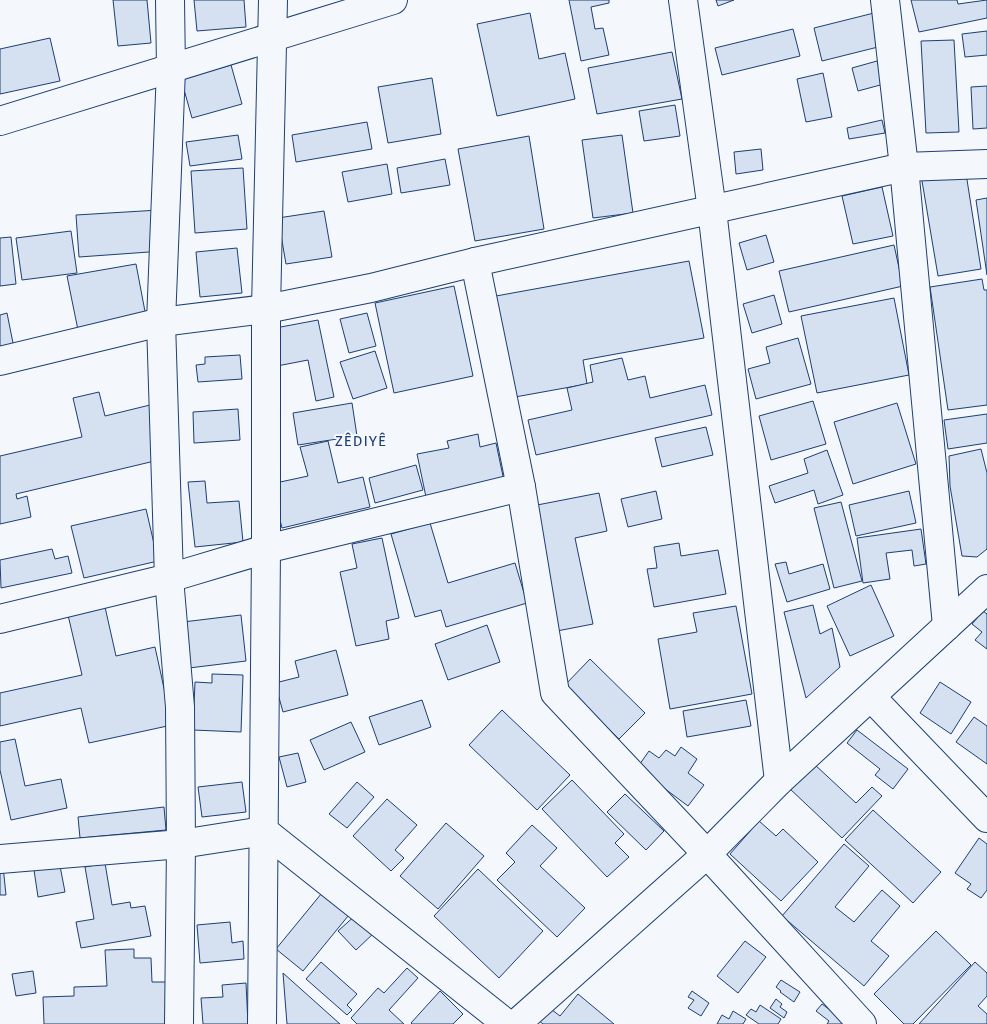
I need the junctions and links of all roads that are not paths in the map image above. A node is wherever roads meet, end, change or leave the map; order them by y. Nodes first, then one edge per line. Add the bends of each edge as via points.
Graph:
1 (170, 0) edge
2 (272, 0) edge
3 (393, 0) edge
4 (683, 0) edge
5 (885, 0) edge
6 (271, 39) junction
7 (171, 69) junction
8 (0, 122) edge
9 (987, 164) edge
10 (904, 167) junction
11 (712, 210) junction
12 (475, 262) junction
13 (266, 308) junction
14 (161, 322) junction
15 (0, 361) edge
16 (520, 487) junction
17 (266, 549) junction
18 (169, 578) junction
19 (987, 590) edge
20 (0, 619) edge
21 (947, 626) junction
22 (871, 697) junction
23 (779, 781) junction
24 (987, 818) edge
25 (264, 831) junction
26 (181, 844) junction
27 (707, 854) junction
28 (0, 859) edge
29 (179, 1024) edge
30 (262, 1024) edge
31 (507, 1024) edge
32 (516, 1024) edge
33 (862, 1024) edge

1 - 7 street
2 - 6 street
3 - 6 street
4 - 11 street
5 - 10 street
6 - 7 street
6 - 13 street
7 - 8 street
7 - 14 street
9 - 10 street
10 - 11 street
10 - 21 street
11 - 12 street
11 - 23 street
12 - 13 street via 371,288
12 - 16 street
13 - 14 street
13 - 17 street
14 - 15 street
14 - 18 street
16 - 17 street
16 - 27 street via 554,693
17 - 18 street
17 - 25 street
18 - 20 street
18 - 26 street via 180,707
19 - 21 street
21 - 22 street
22 - 23 street
22 - 24 street
23 - 27 street
25 - 26 street
25 - 30 street
25 - 31 street
26 - 28 street
26 - 29 street
27 - 32 street
27 - 33 street

